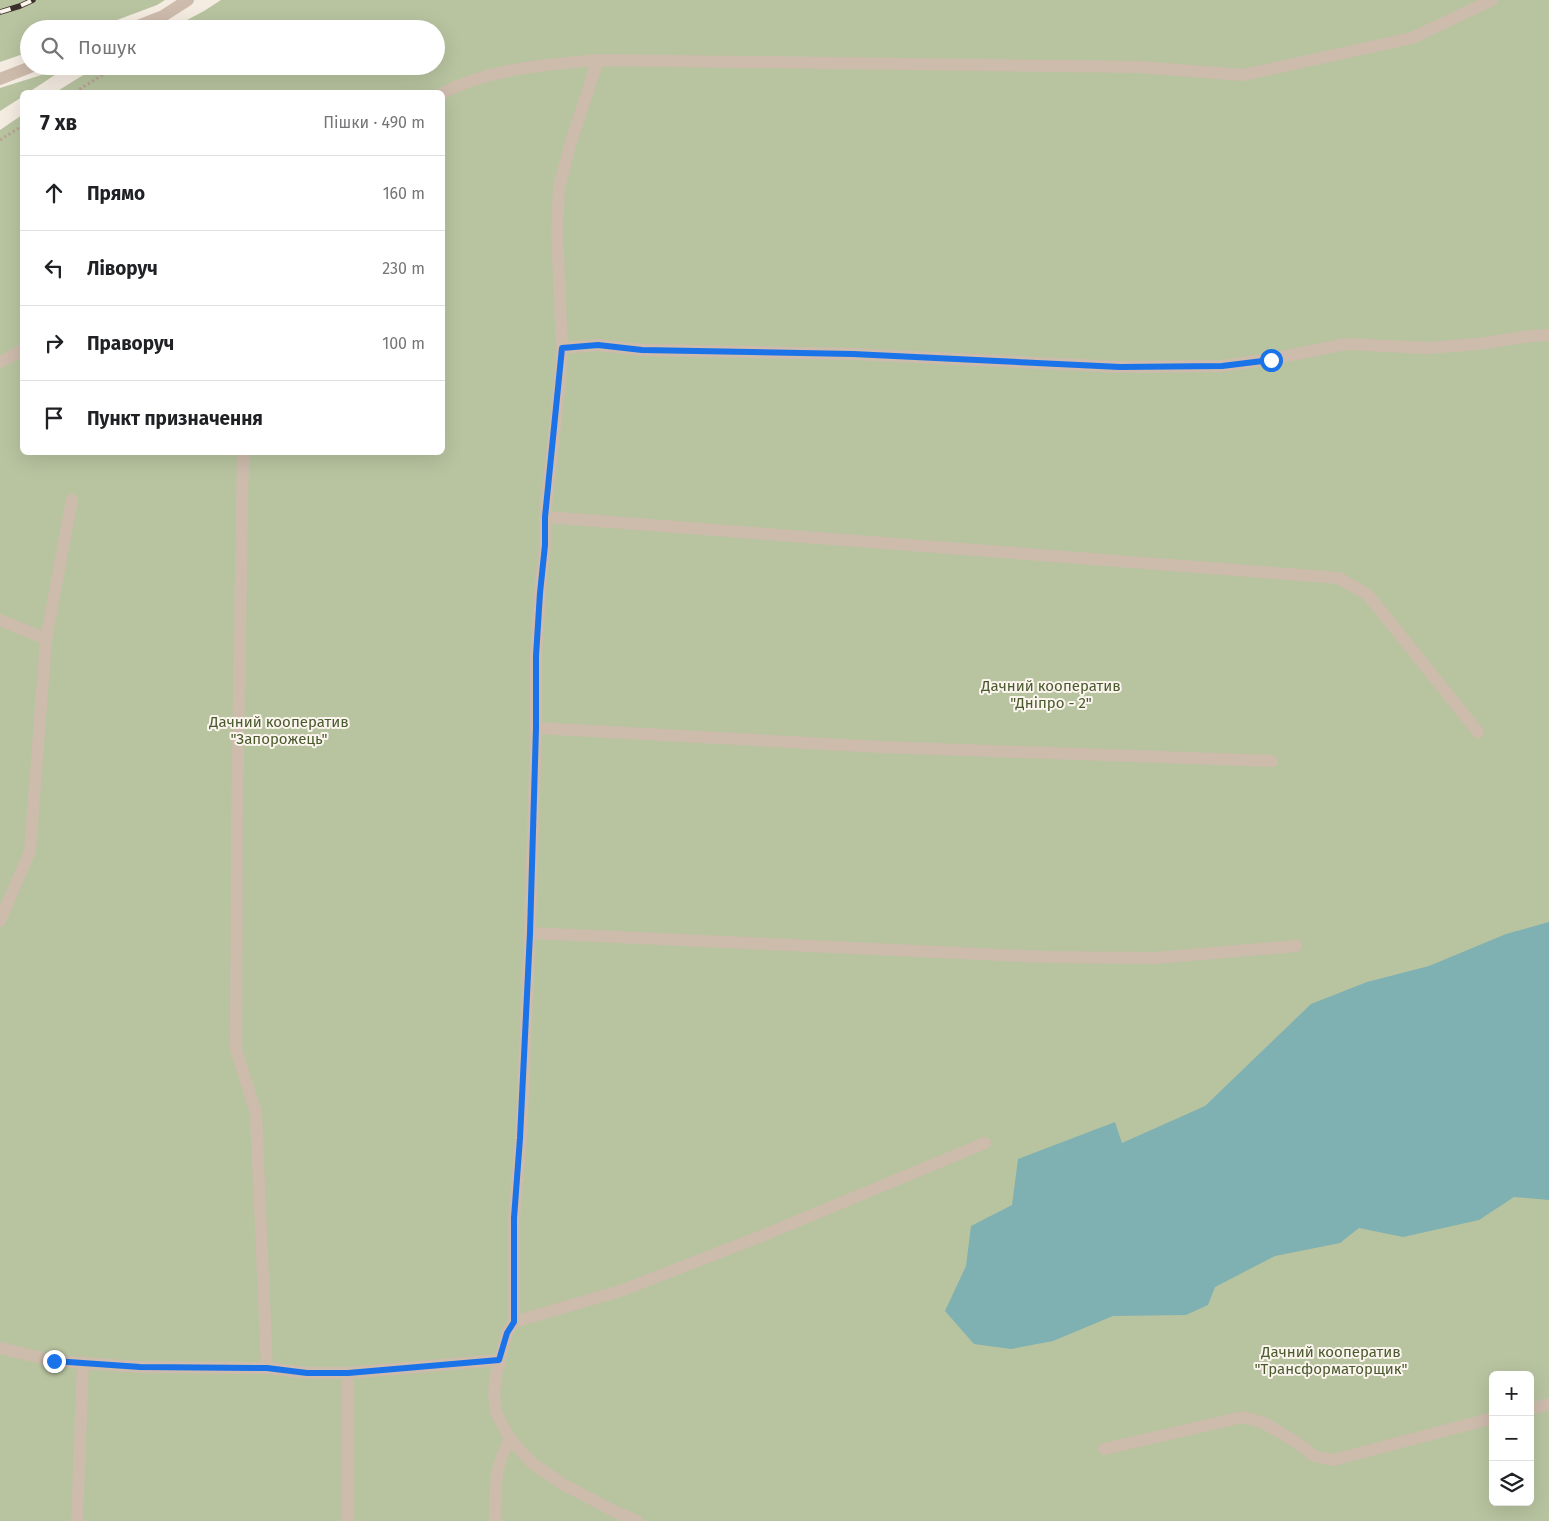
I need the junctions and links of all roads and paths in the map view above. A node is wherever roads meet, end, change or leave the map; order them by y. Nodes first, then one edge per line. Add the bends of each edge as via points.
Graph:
1 (188, 0) edge
2 (1492, 0) edge
3 (153, 20) edge
4 (598, 60) junction
5 (20, 71) edge
6 (102, 75) edge
7 (0, 79) edge
8 (78, 90) edge
9 (445, 92) edge
10 (20, 127) edge
11 (0, 140) edge
12 (1549, 335) edge
13 (562, 348) junction
14 (20, 351) edge
15 (0, 362) edge
16 (243, 455) edge
17 (72, 500) dead end
18 (545, 517) junction
19 (0, 620) edge
20 (46, 639) junction
21 (536, 728) junction
22 (1478, 732) dead end
23 (1272, 761) dead end
24 (0, 921) edge
25 (530, 933) junction
26 (1296, 946) dead end
27 (985, 1143) dead end
28 (514, 1322) junction
29 (0, 1348) edge
30 (499, 1360) junction
31 (83, 1362) junction
32 (267, 1368) junction
33 (348, 1373) junction
34 (1549, 1404) edge
35 (1534, 1407) edge
36 (1489, 1419) edge
37 (510, 1439) junction
38 (1104, 1449) dead end
39 (77, 1521) edge
40 (348, 1521) edge
41 (495, 1521) edge
42 (637, 1521) edge

1 - 3 lane
2 - 4 lane via 1412,38 1243,75 1130,67
4 - 9 lane via 515,68
4 - 13 lane via 559,188 557,231
5 - 7 lane
6 - 8 path
10 - 11 path
12 - 13 lane via 1426,348 1346,344 1271,360 1222,366 1120,367 853,354 642,350 598,345
13 - 18 lane
14 - 15 lane
16 - 32 lane via 236,1049 256,1113
17 - 20 lane
18 - 21 lane
18 - 22 lane via 1339,578 1368,596
19 - 20 lane
20 - 24 lane via 30,851
21 - 23 lane via 881,747
21 - 25 lane
25 - 26 lane via 1047,957 1155,958
25 - 28 lane via 514,1218
27 - 28 lane via 623,1290
28 - 30 lane
29 - 31 lane via 54,1361
30 - 33 lane
30 - 37 lane via 494,1393 496,1412
31 - 32 lane via 140,1367
31 - 39 lane
32 - 33 lane via 307,1373
33 - 40 lane
34 - 35 lane
36 - 38 lane via 1333,1460 1314,1456 1264,1424 1243,1417
37 - 41 lane via 500,1461 495,1485
37 - 42 lane via 532,1463 564,1485

